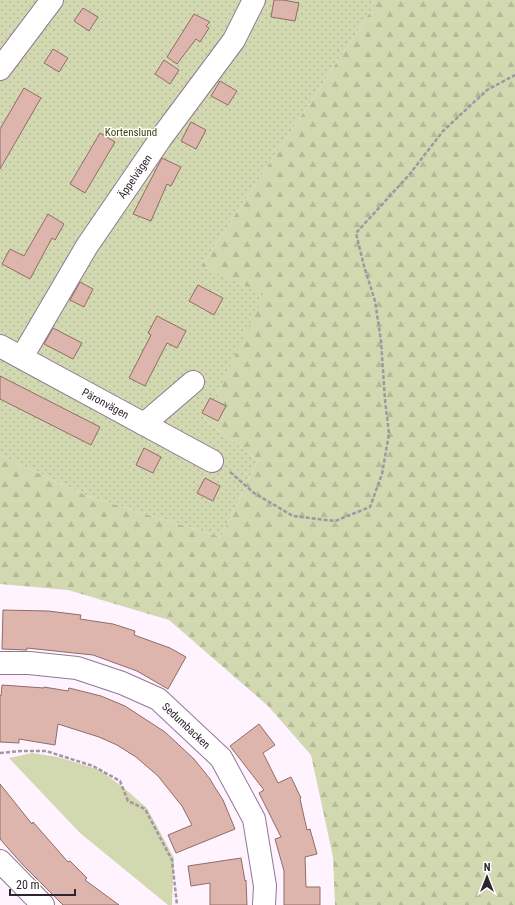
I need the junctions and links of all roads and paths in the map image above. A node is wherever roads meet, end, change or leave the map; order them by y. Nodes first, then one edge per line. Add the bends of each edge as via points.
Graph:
1 (52, 0) edge
2 (254, 0) edge
3 (0, 69) edge
4 (515, 75) edge
5 (0, 346) edge
6 (22, 357) junction
7 (193, 382) dead end
8 (144, 424) junction
9 (212, 461) joint
10 (0, 663) edge
11 (0, 754) edge
12 (0, 861) edge
13 (43, 905) edge
14 (177, 905) edge
15 (264, 905) edge

1 - 3 street
2 - 6 street, Äppelvägen via 234,40 161,138 87,246
4 - 9 path via 487,90 443,131 409,175 356,233 375,300 389,434 382,474 370,507 335,521 293,516 254,494 228,470
5 - 6 street, Päronvägen
6 - 8 street, Päronvägen
7 - 8 street
8 - 9 street, Päronvägen
10 - 15 street, Sedumbacken via 77,668 122,683 158,699 221,758 254,819 265,886
11 - 14 path via 46,751 93,766 120,781 128,801 145,809 172,860
12 - 13 street

